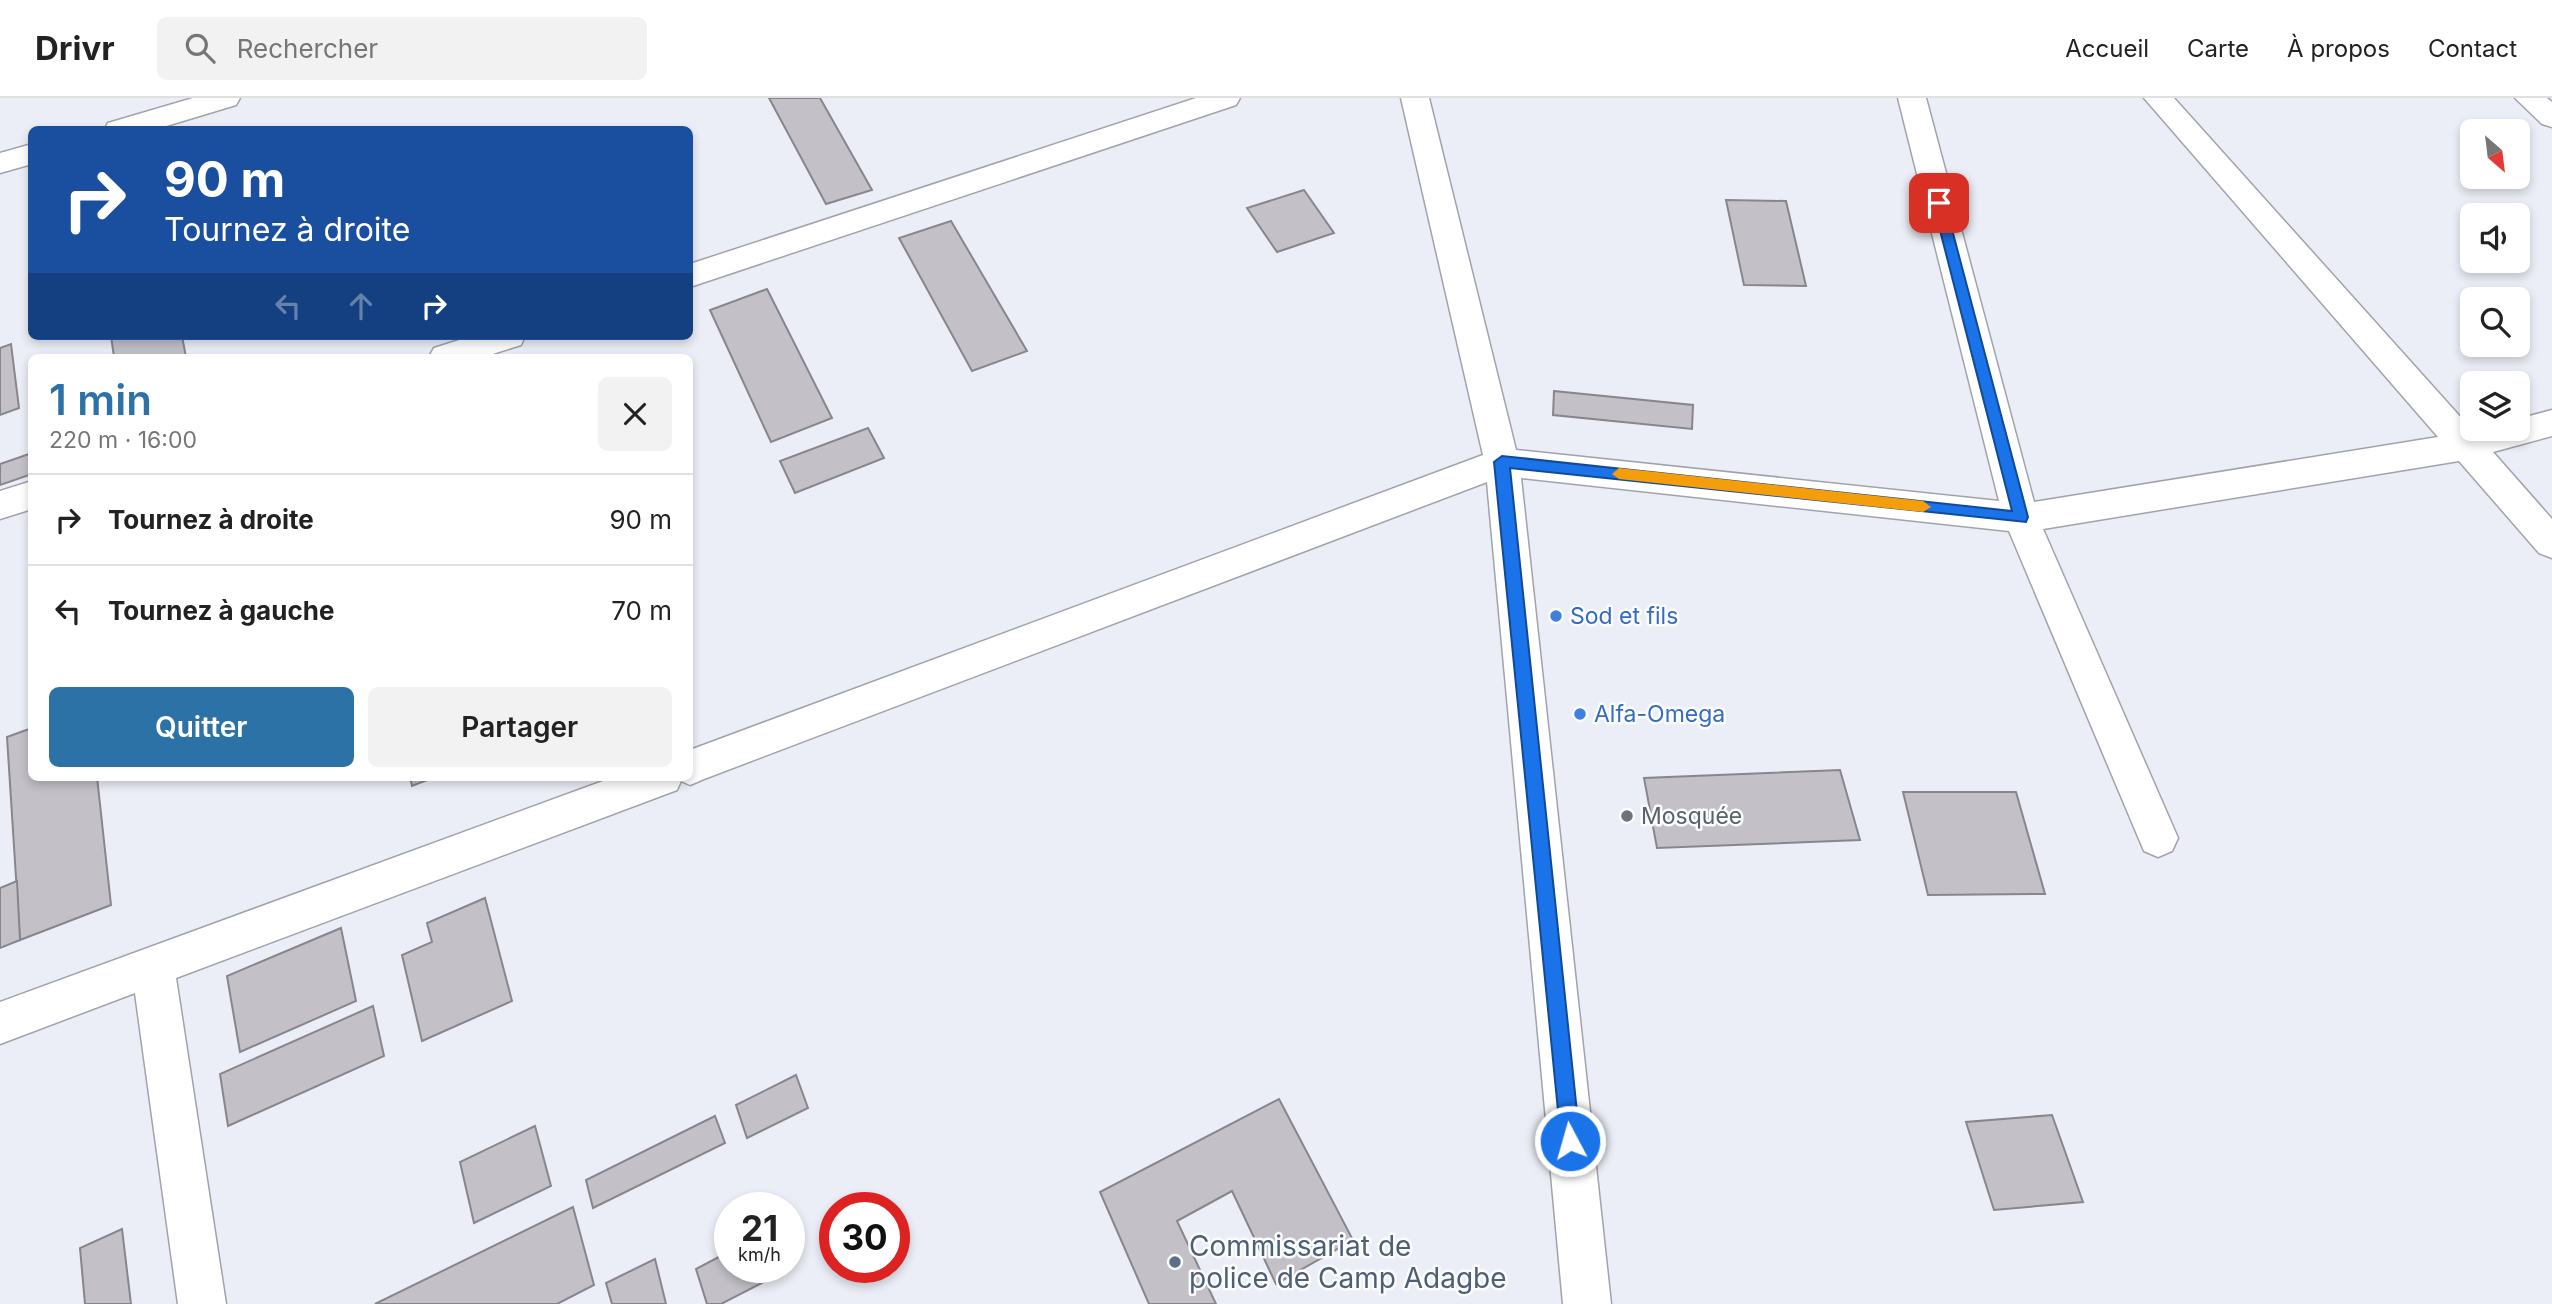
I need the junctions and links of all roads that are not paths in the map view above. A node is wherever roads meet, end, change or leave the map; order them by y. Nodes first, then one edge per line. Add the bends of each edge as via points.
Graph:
1 (226, 98) edge
2 (1226, 98) edge
3 (1415, 98) edge
4 (1912, 98) edge
5 (2158, 98) edge
6 (2529, 98) edge
7 (146, 109) edge
8 (2552, 117) edge
9 (123, 126) edge
10 (28, 155) edge
11 (0, 163) edge
12 (693, 275) edge
13 (497, 340) edge
14 (455, 354) edge
15 (2552, 423) edge
16 (2467, 446) junction
17 (1502, 462) junction
18 (28, 496) edge
19 (0, 505) edge
20 (2021, 517) junction
21 (2552, 543) edge
22 (693, 766) edge
23 (652, 781) edge
24 (2158, 838) dead end
25 (153, 966) junction
26 (0, 1023) edge
27 (202, 1304) edge
28 (1587, 1304) edge

1 - 7 street
2 - 12 street
3 - 17 street
4 - 20 street
5 - 16 street
6 - 8 street
7 - 9 street
10 - 11 street
13 - 14 street
15 - 16 street
16 - 20 street
16 - 21 street
17 - 20 street
17 - 22 street
17 - 28 street
18 - 19 street
20 - 24 street
23 - 25 street
25 - 26 street
25 - 27 street

